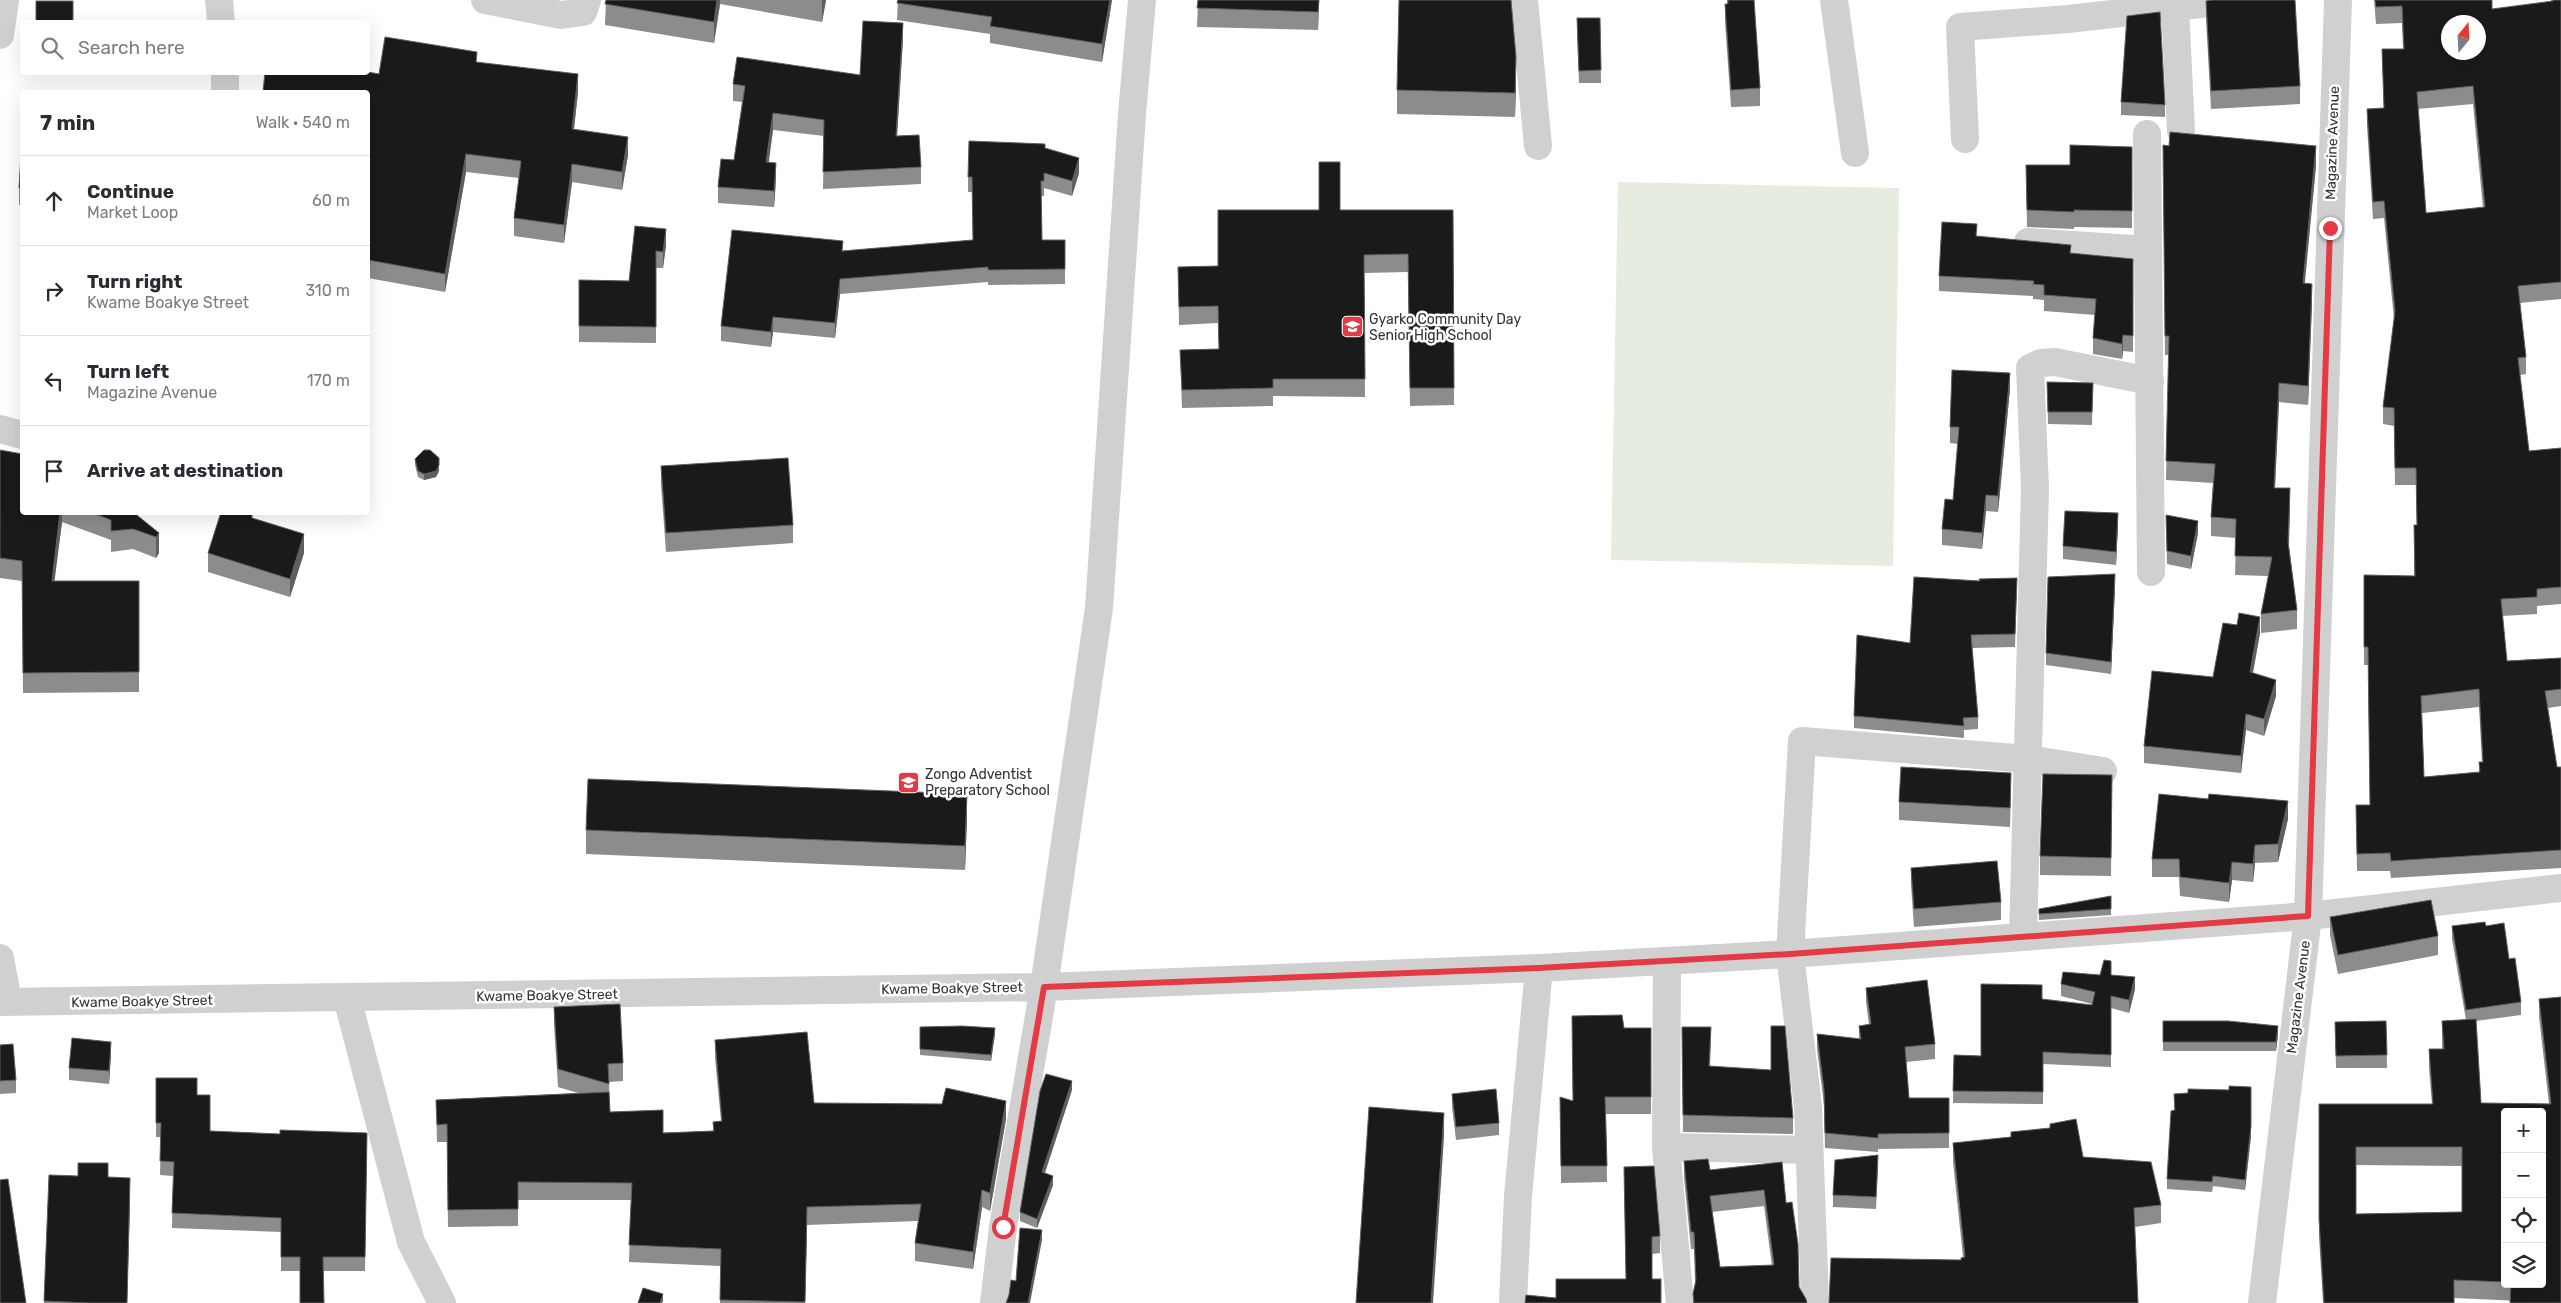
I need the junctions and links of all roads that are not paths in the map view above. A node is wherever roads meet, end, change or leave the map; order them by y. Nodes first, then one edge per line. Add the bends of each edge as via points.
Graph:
1 (5, 0) edge
2 (219, 0) edge
3 (485, 0) edge
4 (587, 0) edge
5 (1142, 0) edge
6 (1524, 0) edge
7 (1834, 0) edge
8 (2235, 0) edge
9 (2338, 0) edge
10 (2175, 7) junction
11 (221, 20) edge
12 (0, 35) edge
13 (225, 75) edge
14 (225, 90) edge
15 (2181, 131) edge
16 (2147, 134) dead end
17 (1965, 138) dead end
18 (1538, 146) dead end
19 (1856, 153) dead end
20 (2028, 242) edge
21 (2148, 250) junction
22 (2150, 381) junction
23 (0, 429) edge
24 (20, 434) edge
25 (2151, 572) dead end
26 (2028, 759) junction
27 (2103, 771) dead end
28 (2561, 888) edge
29 (2308, 916) junction
30 (2023, 937) junction
31 (1790, 954) junction
32 (0, 958) edge
33 (1667, 961) junction
34 (1538, 968) junction
35 (1044, 987) junction
36 (347, 998) junction
37 (4, 1002) edge
38 (1666, 1147) junction
39 (1809, 1150) junction
40 (1513, 1301) dead end
41 (442, 1303) edge
42 (994, 1303) edge
43 (1680, 1303) edge
44 (1815, 1303) edge
45 (2262, 1303) edge

1 - 12 street
2 - 11 street
3 - 4 street via 561,14 584,12
5 - 35 street via 1099,608
6 - 18 street
7 - 19 street
8 - 10 street
9 - 29 street, Magazine Avenue
10 - 15 street
10 - 17 street via 1960,27
13 - 14 street
16 - 21 street
20 - 21 street
21 - 22 street
22 - 25 street
22 - 26 street via 2055,362 2030,368 2035,489
23 - 24 street
26 - 27 street
26 - 30 street
26 - 31 street via 1802,741
28 - 29 street, Kwame Boakye Street
29 - 30 street, Kwame Boakye Street
29 - 45 street, Magazine Avenue
30 - 31 street, Kwame Boakye Street
31 - 33 street, Kwame Boakye Street
31 - 39 street via 1808,1107
32 - 37 street
33 - 34 street, Kwame Boakye Street
33 - 38 street
34 - 35 street, Kwame Boakye Street
34 - 40 street via 1518,1196
35 - 36 street, Kwame Boakye Street
35 - 42 street via 1003,1227
36 - 37 street, Kwame Boakye Street
36 - 41 street via 410,1242
38 - 39 street
38 - 43 street
39 - 44 street

